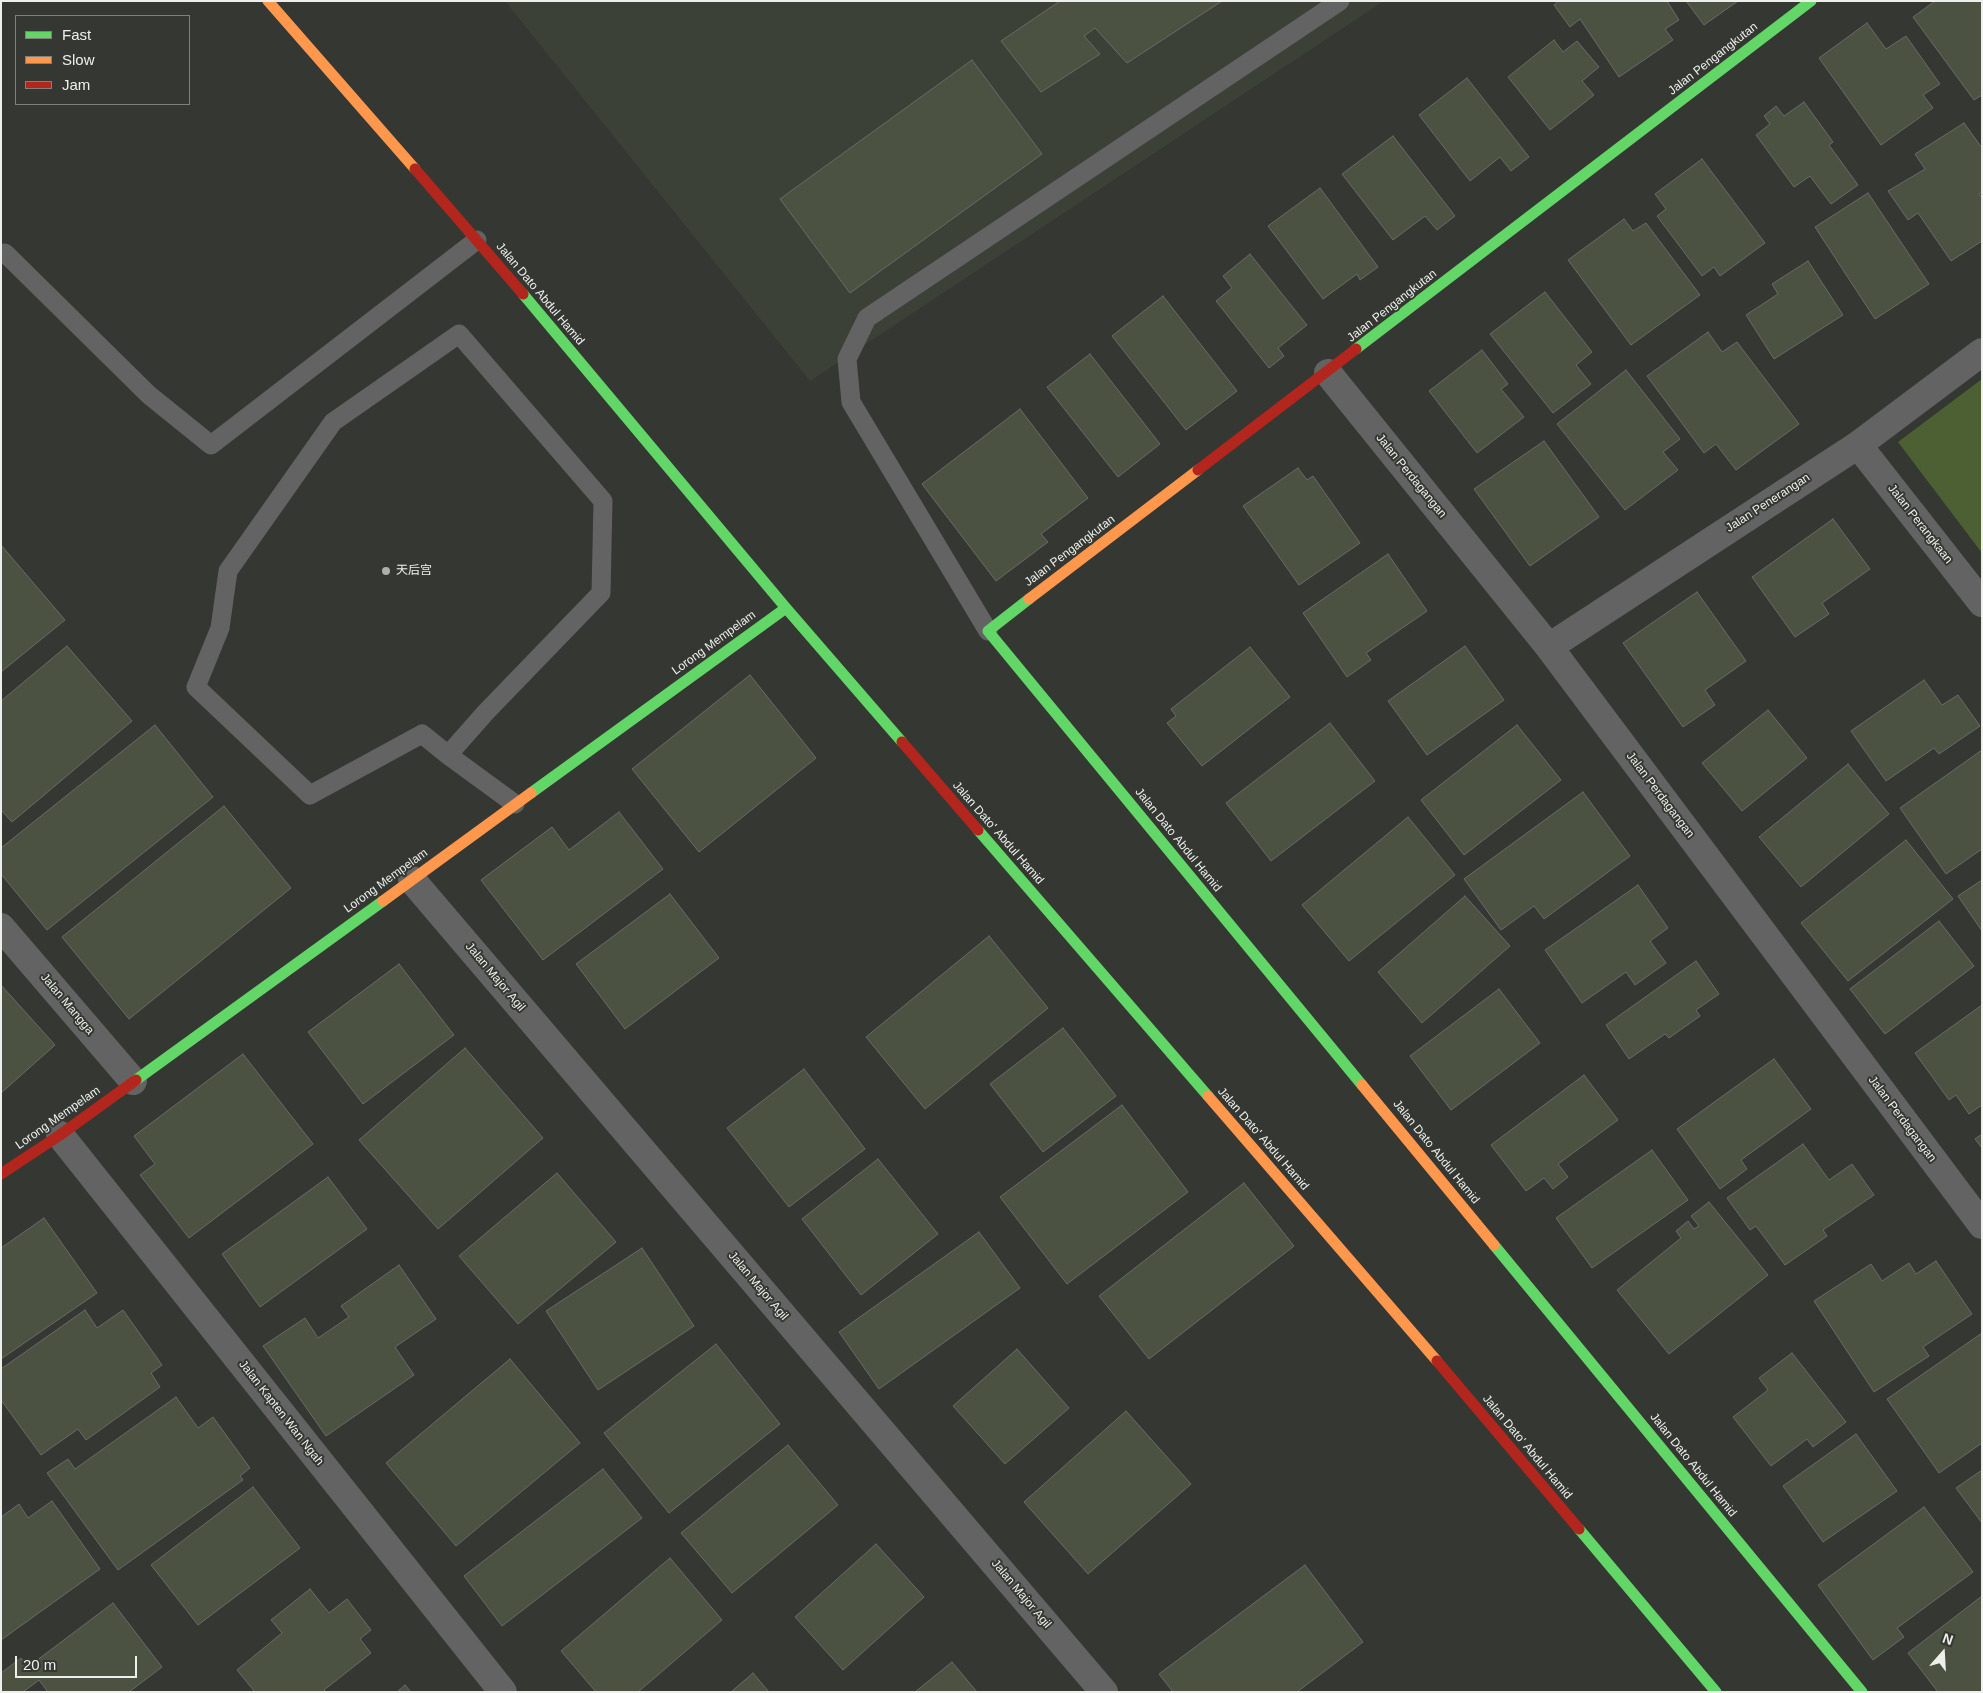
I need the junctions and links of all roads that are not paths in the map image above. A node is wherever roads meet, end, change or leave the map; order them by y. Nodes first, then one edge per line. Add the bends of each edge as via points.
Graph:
1 (268, 1) edge
2 (1340, 1) edge
3 (1811, 1) edge
4 (477, 240) junction
5 (5, 253) dead end
6 (1982, 352) edge
7 (1328, 373) junction
8 (1858, 445) junction
9 (1982, 603) edge
10 (786, 608) junction
11 (988, 631) junction
12 (1549, 647) junction
13 (448, 755) junction
14 (515, 804) junction
15 (412, 880) junction
16 (1, 927) edge
17 (133, 1081) junction
18 (60, 1134) junction
19 (1, 1174) edge
20 (1982, 1225) edge
21 (1098, 1690) edge
22 (503, 1692) edge
23 (1716, 1692) edge
24 (1862, 1692) edge

1 - 4 street, Jalan Dato Abdul Hamid
2 - 11 lane via 867,318 847,359 851,402
3 - 7 street, Jalan Pengangkutan
4 - 5 lane via 211,445 149,395
4 - 10 street, Jalan Dato Abdul Hamid
6 - 8 street, Jalan Penerangan
7 - 11 street, Jalan Pengangkutan
7 - 12 street, Jalan Perdagangan
8 - 9 street, Jalan Perangkaan
8 - 12 street, Jalan Penerangan
10 - 14 street, Lorong Mempelam
10 - 23 street, Jalan Dato' Abdul Hamid via 1451,1377
11 - 24 street, Jalan Dato Abdul Hamid
12 - 20 street, Jalan Perdagangan
13 - 13 lane via 601,593 603,502 459,334 334,422 228,571 220,628 196,687 310,796 422,734
13 - 14 lane
14 - 15 street, Lorong Mempelam
15 - 17 street, Lorong Mempelam
15 - 21 street, Jalan Major Agil
16 - 17 street, Jalan Mangga
17 - 18 street, Lorong Mempelam
18 - 19 street, Lorong Mempelam
18 - 22 street, Jalan Kapten Wan Ngah

